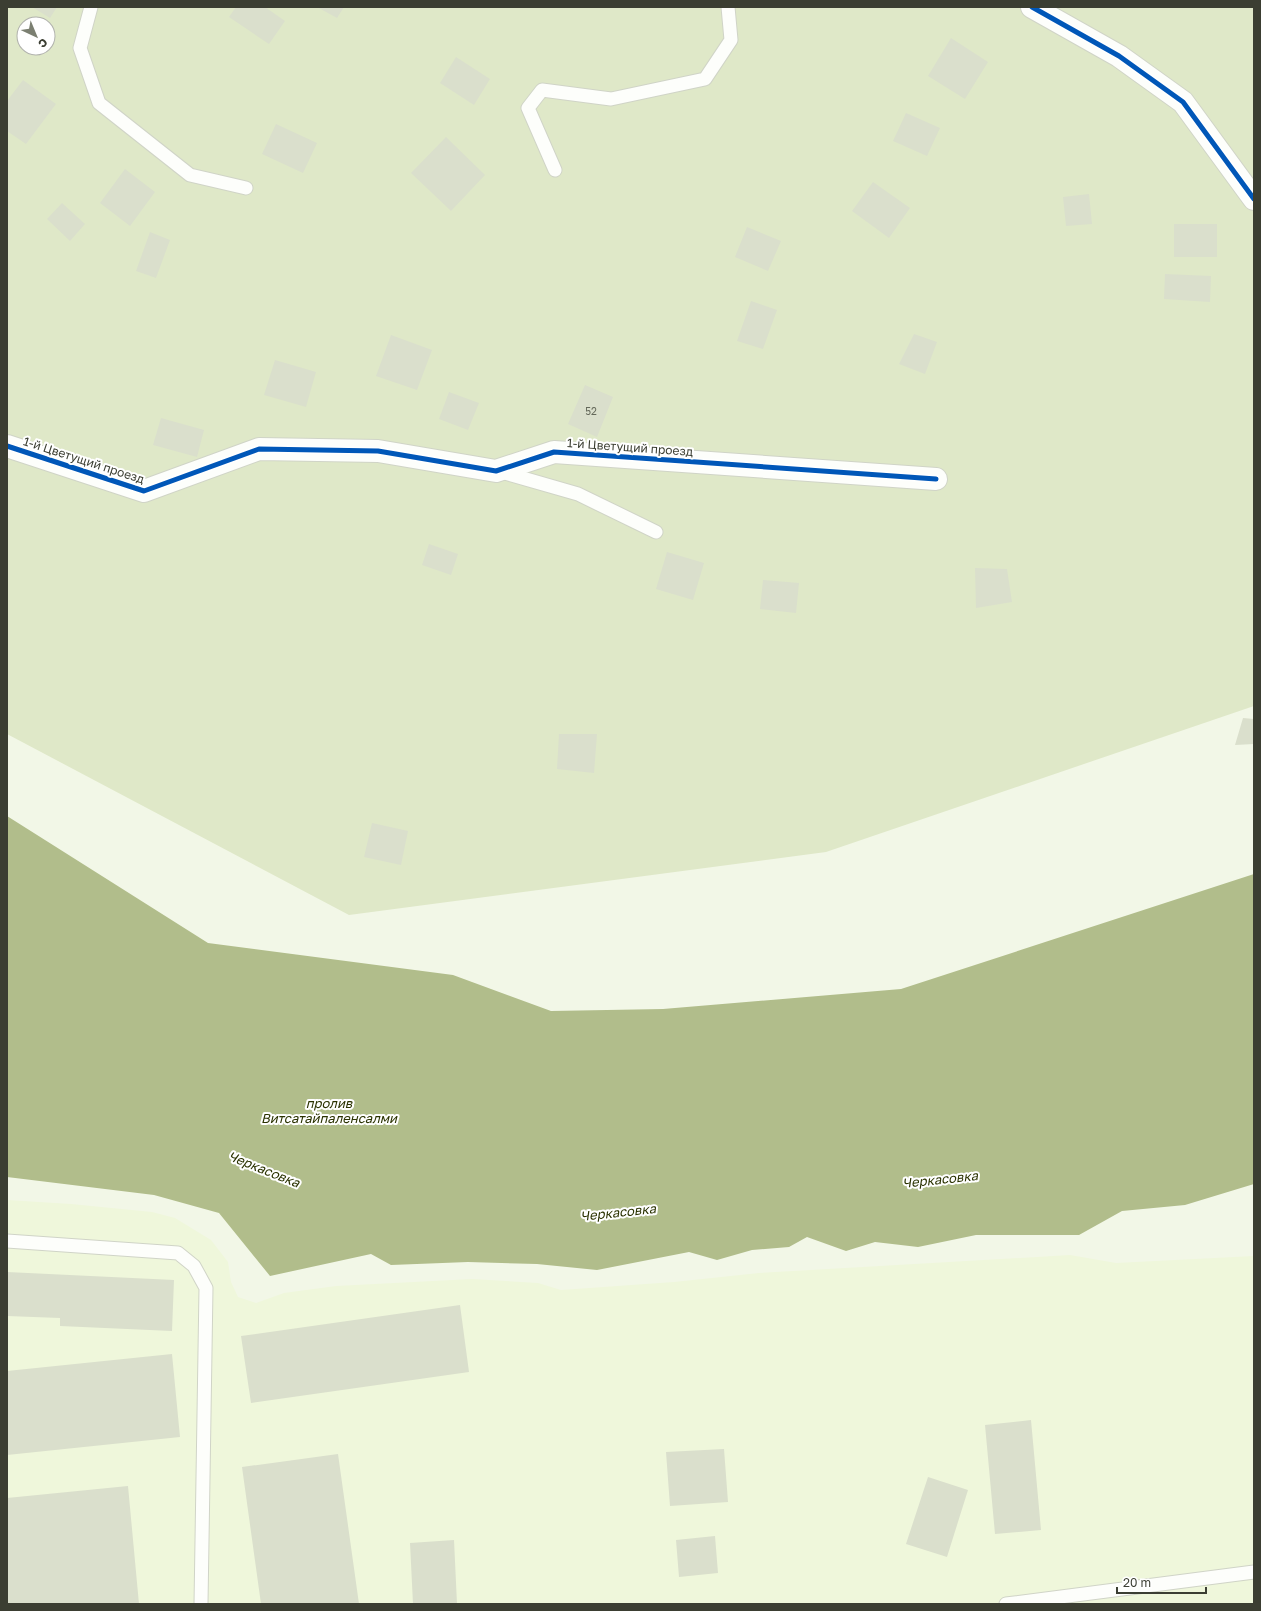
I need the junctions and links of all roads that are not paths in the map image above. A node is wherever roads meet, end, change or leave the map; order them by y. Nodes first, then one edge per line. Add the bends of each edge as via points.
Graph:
1 (91, 7) edge
2 (728, 7) edge
3 (1032, 7) edge
4 (555, 170) dead end
5 (246, 188) dead end
6 (1254, 198) edge
7 (7, 446) edge
8 (496, 471) junction
9 (936, 479) dead end
10 (656, 532) dead end
11 (7, 1241) edge
12 (1254, 1572) edge
13 (201, 1604) edge
14 (1006, 1604) edge

1 - 5 lane via 80,48 99,103 190,175
2 - 4 lane via 731,40 705,79 611,99 542,90 528,108
3 - 6 street via 1119,56 1183,102
7 - 8 street, 1-й Цветущий проезд via 144,491 259,449 378,451
8 - 9 street, 1-й Цветущий проезд via 554,452
8 - 10 lane via 578,494
11 - 13 lane via 178,1253 194,1266 206,1288
12 - 14 lane

